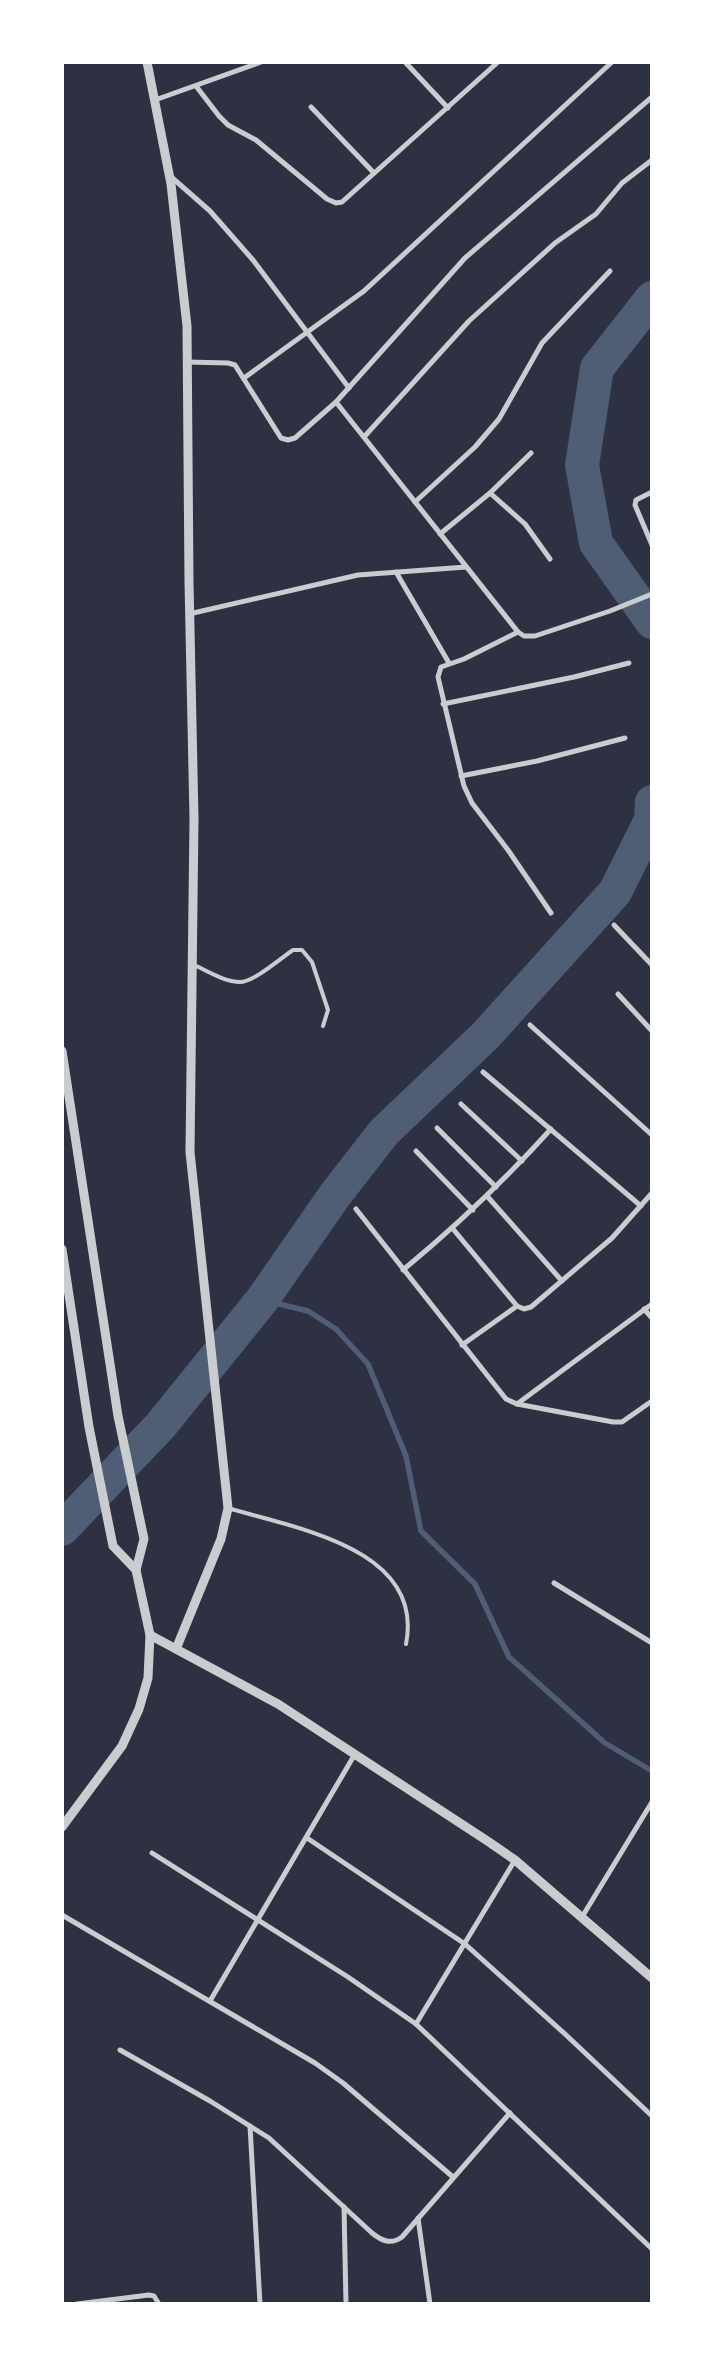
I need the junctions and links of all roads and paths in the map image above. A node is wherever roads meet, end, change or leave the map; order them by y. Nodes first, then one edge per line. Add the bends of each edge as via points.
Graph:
1 (147, 62) edge
2 (261, 62) edge
3 (405, 62) edge
4 (498, 62) edge
5 (612, 62) edge
6 (196, 86) junction
7 (652, 98) edge
8 (155, 100) junction
9 (311, 108) dead end
10 (448, 108) junction
11 (652, 160) edge
12 (374, 173) junction
13 (169, 174) junction
14 (610, 271) dead end
15 (308, 333) junction
16 (187, 362) junction
17 (244, 378) junction
18 (349, 388) junction
19 (336, 402) junction
20 (364, 436) junction
21 (531, 453) dead end
22 (652, 492) edge
23 (490, 493) junction
24 (415, 502) junction
25 (440, 534) junction
26 (652, 545) edge
27 (550, 560) dead end
28 (466, 567) junction
29 (396, 572) junction
30 (652, 594) edge
31 (190, 614) junction
32 (518, 632) junction
33 (450, 663) junction
34 (629, 663) dead end
35 (444, 704) junction
36 (625, 738) dead end
37 (461, 776) junction
38 (551, 913) dead end
39 (614, 925) dead end
40 (192, 964) junction
41 (652, 965) edge
42 (618, 994) dead end
43 (530, 1024) dead end
44 (323, 1026) dead end
45 (652, 1030) edge
46 (62, 1051) edge
47 (483, 1072) dead end
48 (461, 1104) dead end
49 (437, 1128) dead end
50 (551, 1129) junction
51 (652, 1135) edge
52 (416, 1151) dead end
53 (522, 1162) junction
54 (496, 1187) junction
55 (652, 1193) edge
56 (487, 1196) junction
57 (641, 1206) junction
58 (356, 1209) dead end
59 (473, 1210) junction
60 (454, 1229) junction
61 (62, 1249) edge
62 (403, 1270) junction
63 (562, 1281) junction
64 (652, 1304) edge
65 (517, 1306) junction
66 (644, 1309) junction
67 (652, 1318) edge
68 (462, 1345) junction
69 (652, 1401) edge
70 (517, 1404) junction
71 (228, 1508) junction
72 (136, 1570) junction
73 (554, 1583) dead end
74 (150, 1635) junction
75 (652, 1643) edge
76 (406, 1644) dead end
77 (176, 1649) junction
78 (355, 1754) junction
79 (652, 1802) edge
80 (62, 1827) edge
81 (307, 1838) junction
82 (152, 1853) dead end
83 (515, 1860) junction
84 (62, 1915) edge
85 (582, 1917) junction
86 (258, 1920) junction
87 (465, 1944) junction
88 (651, 1978) edge
89 (210, 2001) junction
90 (416, 2024) junction
91 (120, 2050) dead end
92 (510, 2113) junction
93 (652, 2116) edge
94 (250, 2126) junction
95 (453, 2177) junction
96 (344, 2207) junction
97 (418, 2218) junction
98 (652, 2249) edge
99 (77, 2304) edge
100 (159, 2304) edge
101 (260, 2304) edge
102 (346, 2304) edge
103 (430, 2304) edge

1 - 8 street
2 - 6 street
3 - 10 street
4 - 10 street
5 - 15 street via 364,291
6 - 8 street
6 - 12 street via 228,125 256,140 331,202 342,202
7 - 18 street via 465,258
8 - 13 street
9 - 12 street
10 - 12 street
11 - 20 street via 622,183 596,214 555,243 469,320
13 - 15 street via 210,212 253,260
13 - 16 street via 187,326
14 - 24 street via 542,343 499,419 475,447
15 - 17 street
15 - 18 street
16 - 17 street via 228,363 235,365
16 - 31 street
17 - 19 street via 281,438 288,440 295,438
18 - 19 street
19 - 20 street
20 - 24 street
21 - 23 street
22 - 26 street via 636,500 635,505
23 - 25 street
23 - 27 street via 525,524
24 - 25 street
25 - 28 street
28 - 29 street
28 - 32 street
29 - 31 street via 358,575
29 - 33 street
30 - 32 street via 535,636 524,636
31 - 40 street via 194,819
32 - 33 street
33 - 35 street via 438,672
34 - 35 street
35 - 37 street
36 - 37 street via 537,761
37 - 38 street via 472,803
39 - 41 street
40 - 44 lane via 241,982 252,979 293,950 302,950 312,962 328,1010
40 - 71 street via 190,1152
42 - 45 street
43 - 51 street
46 - 72 street via 118,1416 144,1539
47 - 50 street
48 - 53 street
49 - 54 street
50 - 53 street
50 - 57 street
52 - 59 street
53 - 54 street
54 - 56 street
55 - 57 street
56 - 59 street
56 - 63 street
57 - 63 street via 612,1238
58 - 62 street
59 - 60 street
60 - 62 street
60 - 65 street
61 - 72 street via 89,1427 113,1546
62 - 68 street
63 - 65 street via 531,1308
64 - 66 street
65 - 68 street
66 - 67 street
66 - 70 street
68 - 70 street via 499,1392
69 - 70 street via 622,1422
71 - 76 lane via 337,1541 387,1572 406,1607 410,1628
71 - 77 street via 221,1539
72 - 74 street
73 - 75 street
74 - 77 street
74 - 80 street via 148,1678 140,1709 122,1746
77 - 78 street via 278,1704
78 - 81 street
78 - 83 street
79 - 85 street
81 - 86 street
81 - 87 street
82 - 86 street
83 - 85 street
83 - 87 street
84 - 89 street
85 - 88 street
86 - 89 street
86 - 90 street
87 - 90 street
87 - 93 street
89 - 95 street via 336,2078
90 - 92 street
91 - 94 street
92 - 95 street
92 - 98 street
94 - 96 street via 269,2138
94 - 101 street
95 - 97 street
96 - 97 street via 380,2239 390,2241 402,2237
96 - 102 street
97 - 103 street
99 - 100 street via 149,2295 154,2296

